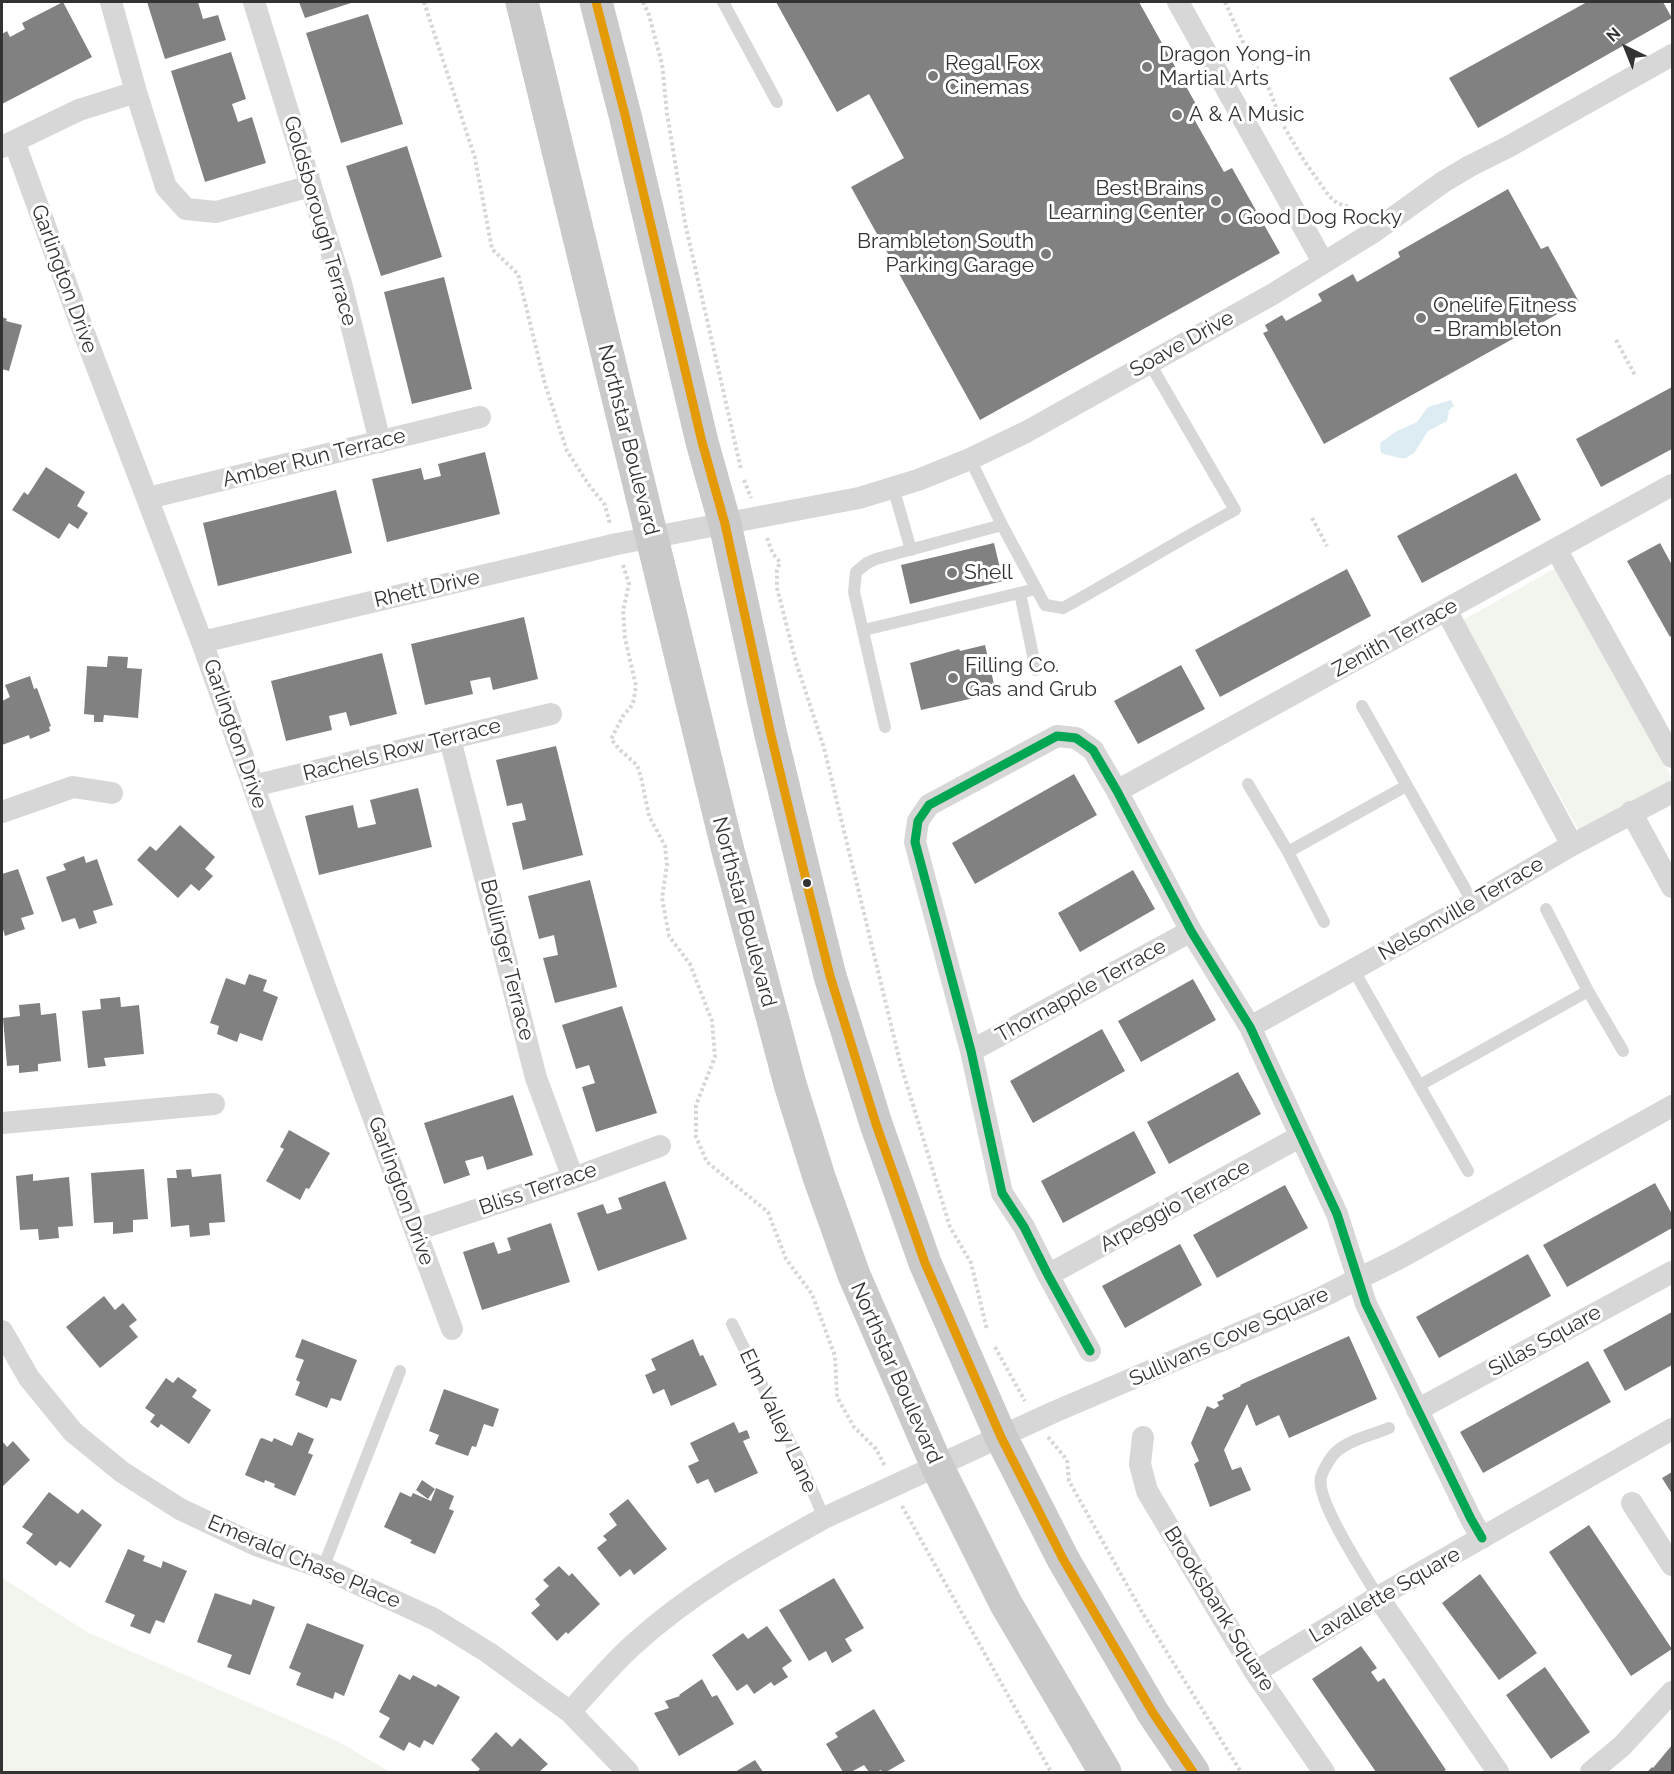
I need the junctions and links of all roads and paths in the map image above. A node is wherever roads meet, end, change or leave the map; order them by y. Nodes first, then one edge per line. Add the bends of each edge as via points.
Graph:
1 (111, 2) edge
2 (254, 2) edge
3 (424, 2) edge
4 (522, 2) edge
5 (596, 2) edge
6 (643, 2) edge
7 (723, 2) edge
8 (1178, 2) edge
9 (1225, 2) edge
10 (1672, 55) edge
11 (136, 92) junction
12 (777, 102) dead end
13 (8, 144) edge
14 (311, 186) junction
15 (1372, 233) junction
16 (1323, 262) junction
17 (1616, 340) dead end
18 (1149, 362) junction
19 (1636, 377) dead end
20 (480, 417) dead end
21 (380, 442) junction
22 (970, 459) junction
23 (1672, 486) edge
24 (893, 488) junction
25 (148, 498) junction
26 (757, 517) junction
27 (1312, 518) dead end
28 (724, 524) junction
29 (1002, 525) junction
30 (652, 537) junction
31 (617, 544) junction
32 (1327, 546) dead end
33 (1556, 549) junction
34 (911, 550) junction
35 (1036, 589) junction
36 (1020, 593) junction
37 (1446, 610) junction
38 (864, 630) junction
39 (202, 642) junction
40 (1035, 670) dead end
41 (1362, 706) dead end
42 (551, 714) dead end
43 (885, 727) dead end
44 (450, 739) junction
45 (1672, 757) edge
46 (1248, 784) dead end
47 (253, 786) junction
48 (1406, 786) junction
49 (1117, 791) junction
50 (1672, 792) edge
51 (112, 793) dead end
52 (2, 812) edge
53 (1631, 812) junction
54 (1572, 845) junction
55 (1287, 852) junction
56 (1672, 887) edge
57 (1473, 903) junction
58 (1546, 909) dead end
59 (1324, 922) dead end
60 (1191, 931) junction
61 (1353, 969) junction
62 (1588, 991) junction
63 (1250, 1028) junction
64 (1623, 1051) dead end
65 (971, 1052) junction
66 (1420, 1085) junction
67 (214, 1104) dead end
68 (1672, 1107) edge
69 (2, 1123) edge
70 (1301, 1136) junction
71 (660, 1146) dead end
72 (1468, 1171) dead end
73 (573, 1178) junction
74 (416, 1230) junction
75 (1672, 1272) edge
76 (1048, 1275) junction
77 (1359, 1278) junction
78 (732, 1324) dead end
79 (452, 1329) dead end
80 (2, 1331) edge
81 (988, 1337) dead end
82 (994, 1347) dead end
83 (1090, 1351) dead end
84 (400, 1371) dead end
85 (1417, 1410) junction
86 (1036, 1422) junction
87 (1389, 1428) dead end
88 (1672, 1429) edge
89 (1001, 1437) junction
90 (1143, 1437) dead end
91 (937, 1466) junction
92 (894, 1486) junction
93 (1632, 1503) dead end
94 (824, 1518) junction
95 (1482, 1538) junction
96 (1672, 1564) edge
97 (323, 1568) junction
98 (1378, 1597) junction
99 (1255, 1672) junction
100 (1672, 1692) edge
101 (570, 1712) junction
102 (628, 1773) edge
103 (1051, 1773) edge
104 (1105, 1773) edge
105 (1193, 1773) edge
106 (1241, 1773) edge
107 (1324, 1773) edge
108 (1498, 1773) edge
109 (1591, 1773) edge

1 - 11 street
2 - 14 street, Goldsborough Terrace
3 - 31 path via 475,158 492,249 518,274 545,384 567,451 605,505
4 - 30 main road, Northstar Boulevard
5 - 28 main road
6 - 26 path via 662,64 666,113 685,223 743,477
7 - 12 lane
8 - 16 street
9 - 15 path via 1269,89 1282,125 1303,159 1329,196 1349,207
10 - 15 street, Soave Drive via 1443,182
11 - 13 street via 79,110
11 - 14 street via 166,187 186,209 216,212
13 - 25 street, Garlington Drive
14 - 21 street, Goldsborough Terrace via 341,282
15 - 16 street, Soave Drive
16 - 18 street, Soave Drive
17 - 19 path
18 - 22 street, Soave Drive
18 - 35 lane via 1235,510 1063,608 1045,605
20 - 21 street, Amber Run Terrace
21 - 25 street, Amber Run Terrace
22 - 24 street, Soave Drive
22 - 29 lane
23 - 33 street, Zenith Terrace
24 - 26 street, Soave Drive
24 - 34 lane
25 - 39 street, Garlington Drive
26 - 28 street, Soave Drive
26 - 81 path via 780,562 777,588 824,747 900,1062 950,1227 971,1263
27 - 32 path
28 - 30 street, Soave Drive
28 - 89 main road via 830,976 925,1263
29 - 34 lane
29 - 35 lane
30 - 31 street, Rhett Drive
30 - 91 main road, Northstar Boulevard via 726,847 793,1093 854,1275
31 - 39 street, Rhett Drive
31 - 92 path via 629,584 624,629 636,686 633,704 611,739 637,765 649,816 665,846 667,865 662,898 669,936 690,964 712,1021 715,1057 696,1105 696,1137 707,1162 768,1212 786,1259 812,1294 835,1356 837,1397 854,1427 876,1449
33 - 37 street, Zenith Terrace
33 - 45 street
34 - 38 lane via 867,563 856,572 854,592
35 - 36 lane
36 - 38 lane
36 - 40 lane
37 - 49 street, Zenith Terrace
37 - 54 street
38 - 43 lane
39 - 47 street, Garlington Drive
41 - 48 lane
42 - 44 street, Rachels Row Terrace
44 - 47 street, Rachels Row Terrace
44 - 73 street, Bollinger Terrace via 536,1078
46 - 55 lane
47 - 74 street, Garlington Drive
48 - 55 lane
48 - 57 lane
49 - 60 street
49 - 65 street via 1093,750 1076,738 1057,736 929,805 918,821 915,842
50 - 53 street, Nelsonville Terrace
51 - 52 street via 73,787
53 - 54 street, Nelsonville Terrace
53 - 56 street
54 - 57 street, Nelsonville Terrace
55 - 59 lane
57 - 61 street, Nelsonville Terrace
58 - 62 lane
60 - 63 street
60 - 65 street, Thornapple Terrace
61 - 63 street, Nelsonville Terrace
61 - 66 lane
62 - 64 lane
62 - 66 lane
63 - 70 street
65 - 76 street via 1002,1193
66 - 72 lane
67 - 69 street
68 - 77 street, Sullivans Cove Square
70 - 76 street, Arpeggio Terrace
70 - 77 street via 1337,1214
71 - 73 street, Bliss Terrace
73 - 74 street, Bliss Terrace
74 - 79 street, Garlington Drive
75 - 85 street, Sillas Square
76 - 83 street
77 - 85 street via 1366,1304
77 - 86 street, Sullivans Cove Square via 1275,1320
78 - 94 lane, Elm Valley Lane
80 - 97 street, Emerald Chase Place via 29,1378 73,1432 122,1472 180,1509 256,1545
82 - 86 path
84 - 97 lane
85 - 95 street
86 - 89 street, Sullivans Cove Square
86 - 106 path via 1067,1460 1069,1481 1142,1612
87 - 98 lane via 1343,1447 1334,1454 1321,1478 1332,1517
88 - 95 street, Lavallette Square
89 - 91 street, Sullivans Cove Square
89 - 105 main road via 1064,1559 1153,1713
90 - 99 street, Brooksbank Square via 1140,1464 1147,1491
91 - 92 street, Sullivans Cove Square
91 - 104 main road, Northstar Boulevard via 1006,1604
92 - 94 street, Sullivans Cove Square
92 - 103 path via 905,1515
93 - 96 street
94 - 101 street, Sullivans Cove Square via 692,1598 632,1645
95 - 98 street, Lavallette Square
97 - 101 street, Emerald Chase Place via 434,1619
98 - 99 street, Lavallette Square
98 - 108 street
99 - 107 street, Brooksbank Square
100 - 109 street
101 - 102 street, Emerald Chase Place

